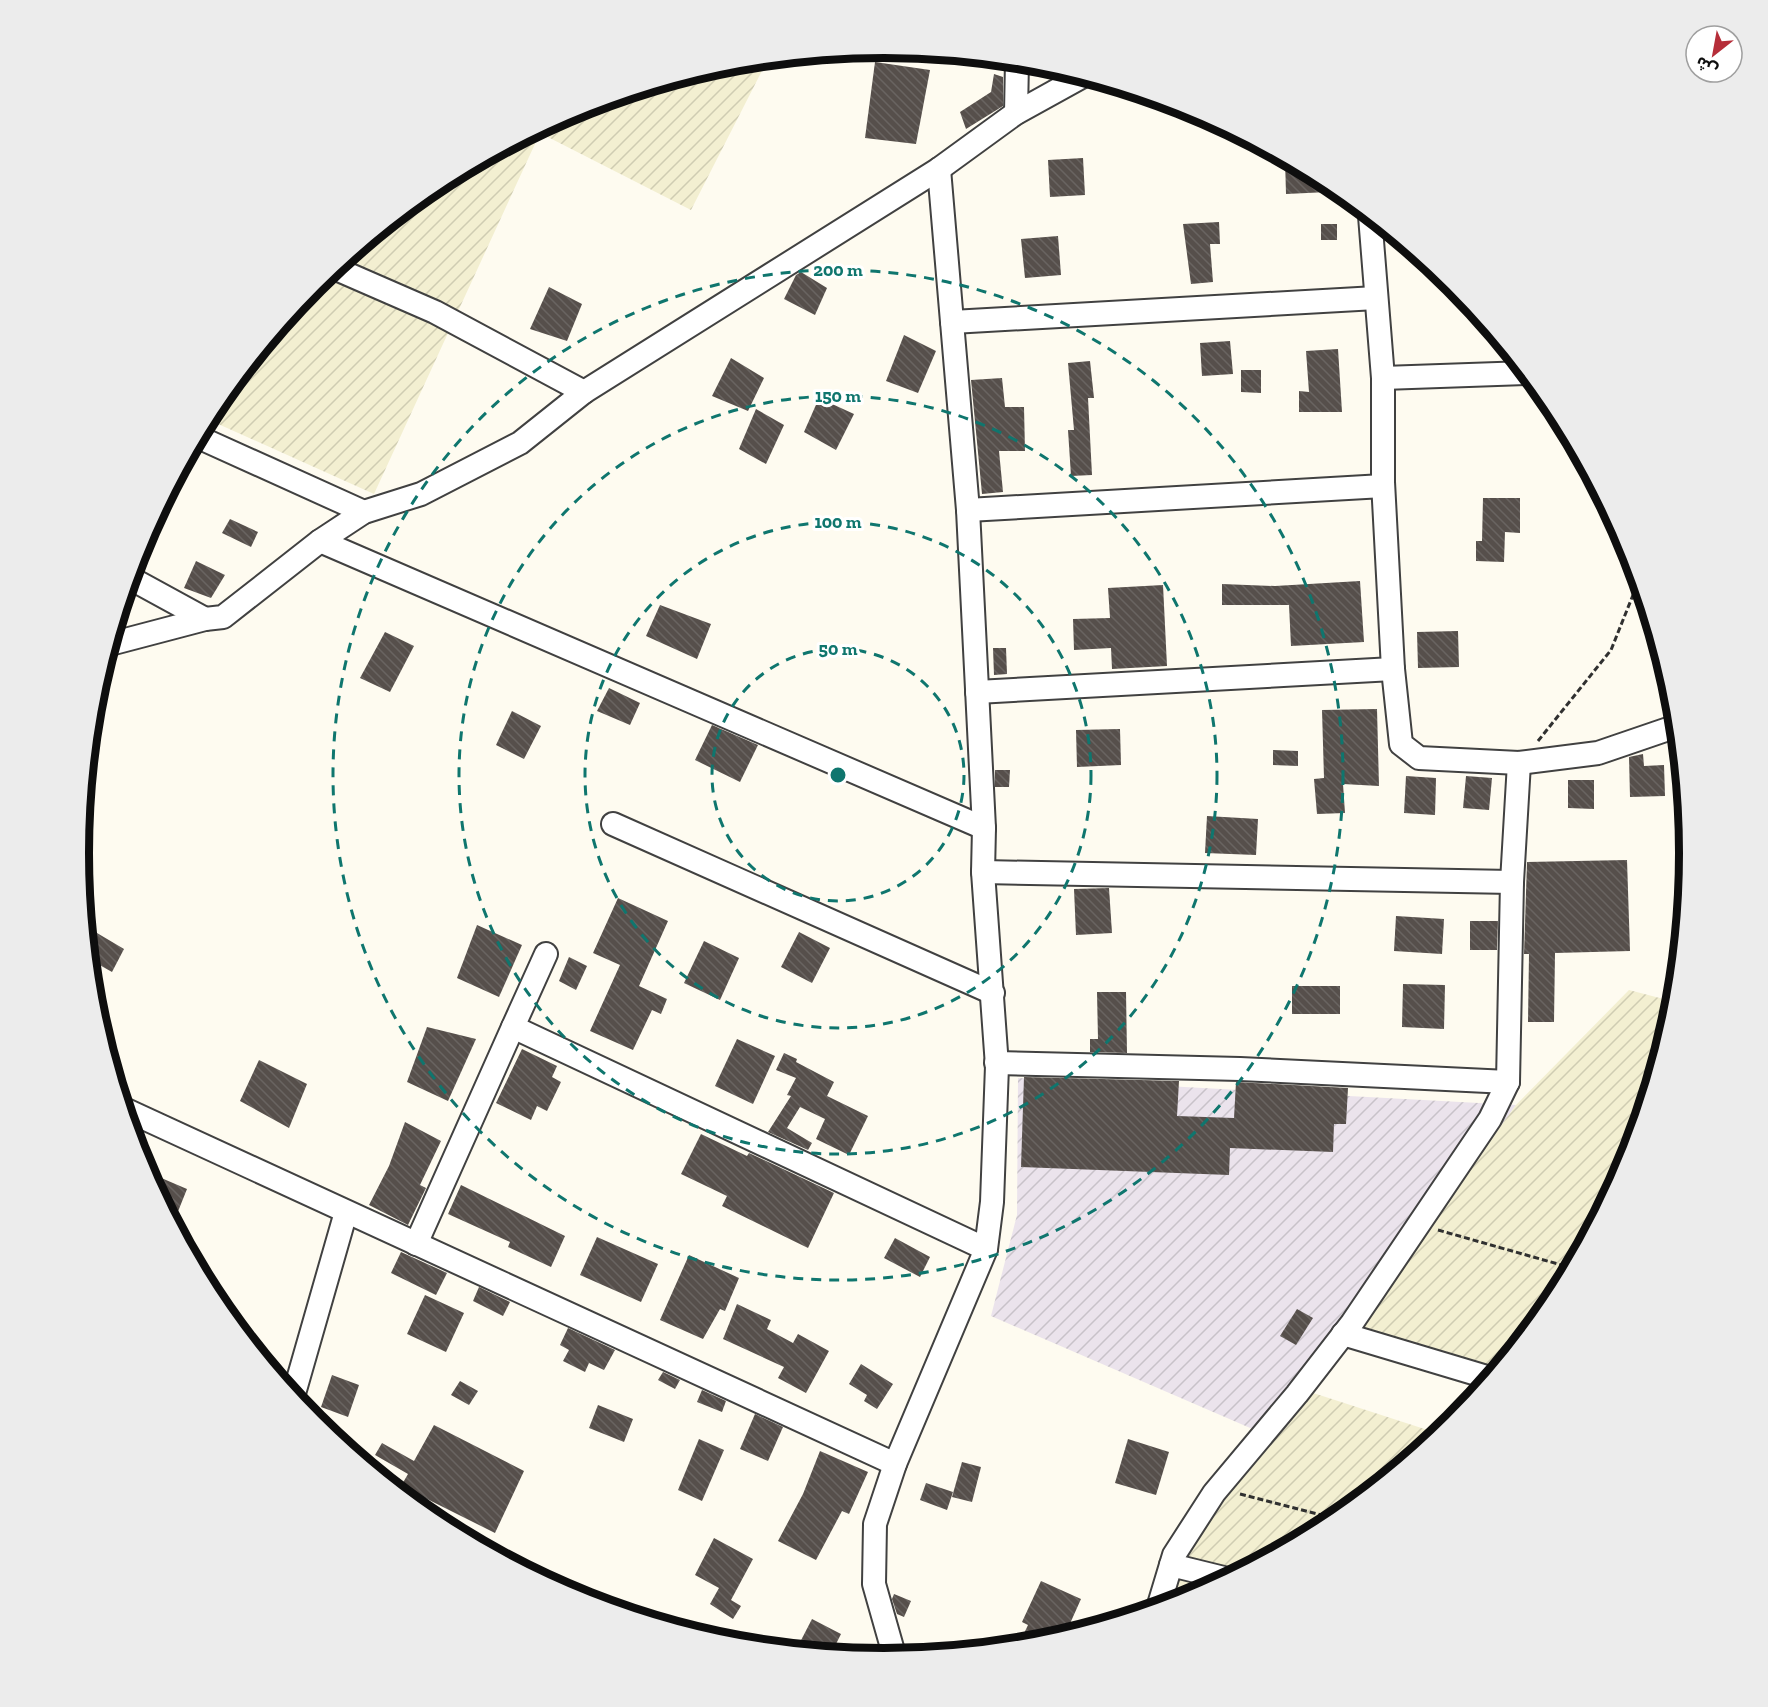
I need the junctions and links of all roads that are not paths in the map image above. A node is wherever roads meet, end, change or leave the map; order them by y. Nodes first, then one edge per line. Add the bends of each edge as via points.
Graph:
1 (1017, 70) edge
2 (1072, 82) edge
3 (1016, 113) junction
4 (939, 169) junction
5 (1371, 225) edge
6 (343, 272) edge
7 (1376, 298) junction
8 (952, 322) junction
9 (1517, 373) edge
10 (1383, 378) junction
11 (585, 392) junction
12 (206, 440) edge
13 (1383, 486) junction
14 (968, 510) junction
15 (364, 512) junction
16 (320, 541) junction
17 (137, 582) edge
18 (205, 619) junction
19 (118, 642) edge
20 (1393, 669) junction
21 (977, 692) junction
22 (1669, 729) edge
23 (1519, 763) junction
24 (613, 824) dead end
25 (984, 828) junction
26 (983, 872) junction
27 (1512, 882) junction
28 (546, 954) dead end
29 (993, 993) junction
30 (513, 1027) junction
31 (996, 1063) junction
32 (1508, 1082) junction
33 (133, 1113) edge
34 (346, 1212) junction
35 (416, 1244) junction
36 (986, 1249) junction
37 (1343, 1334) junction
38 (1484, 1376) edge
39 (296, 1388) edge
40 (895, 1464) junction
41 (1171, 1565) junction
42 (1216, 1576) edge
43 (1161, 1598) edge
44 (891, 1648) edge

1 - 3 street
2 - 3 street
3 - 4 street
4 - 8 street
4 - 11 street
5 - 7 street
6 - 11 street via 435,312
7 - 8 street
7 - 10 street
8 - 14 street
9 - 10 street
10 - 13 street
11 - 15 street via 520,443 421,494
12 - 15 street
13 - 14 street
13 - 20 street
14 - 21 street
15 - 16 street
16 - 18 street via 223,617
16 - 25 street
17 - 18 street
18 - 19 street
20 - 21 street
20 - 23 street via 1401,744 1419,758
21 - 25 street
22 - 23 street via 1598,753
23 - 27 street
24 - 29 street
25 - 26 street
26 - 27 street
26 - 29 street
27 - 32 street
28 - 30 street
29 - 31 street
30 - 35 street
30 - 36 street
31 - 32 street via 1240,1069
31 - 36 street via 992,1202
32 - 37 street via 1490,1119
33 - 34 street
34 - 35 street
34 - 39 street
35 - 40 street
36 - 40 street
37 - 38 street
37 - 41 street via 1217,1488
40 - 44 street via 875,1524 874,1584
41 - 42 street
41 - 43 street

